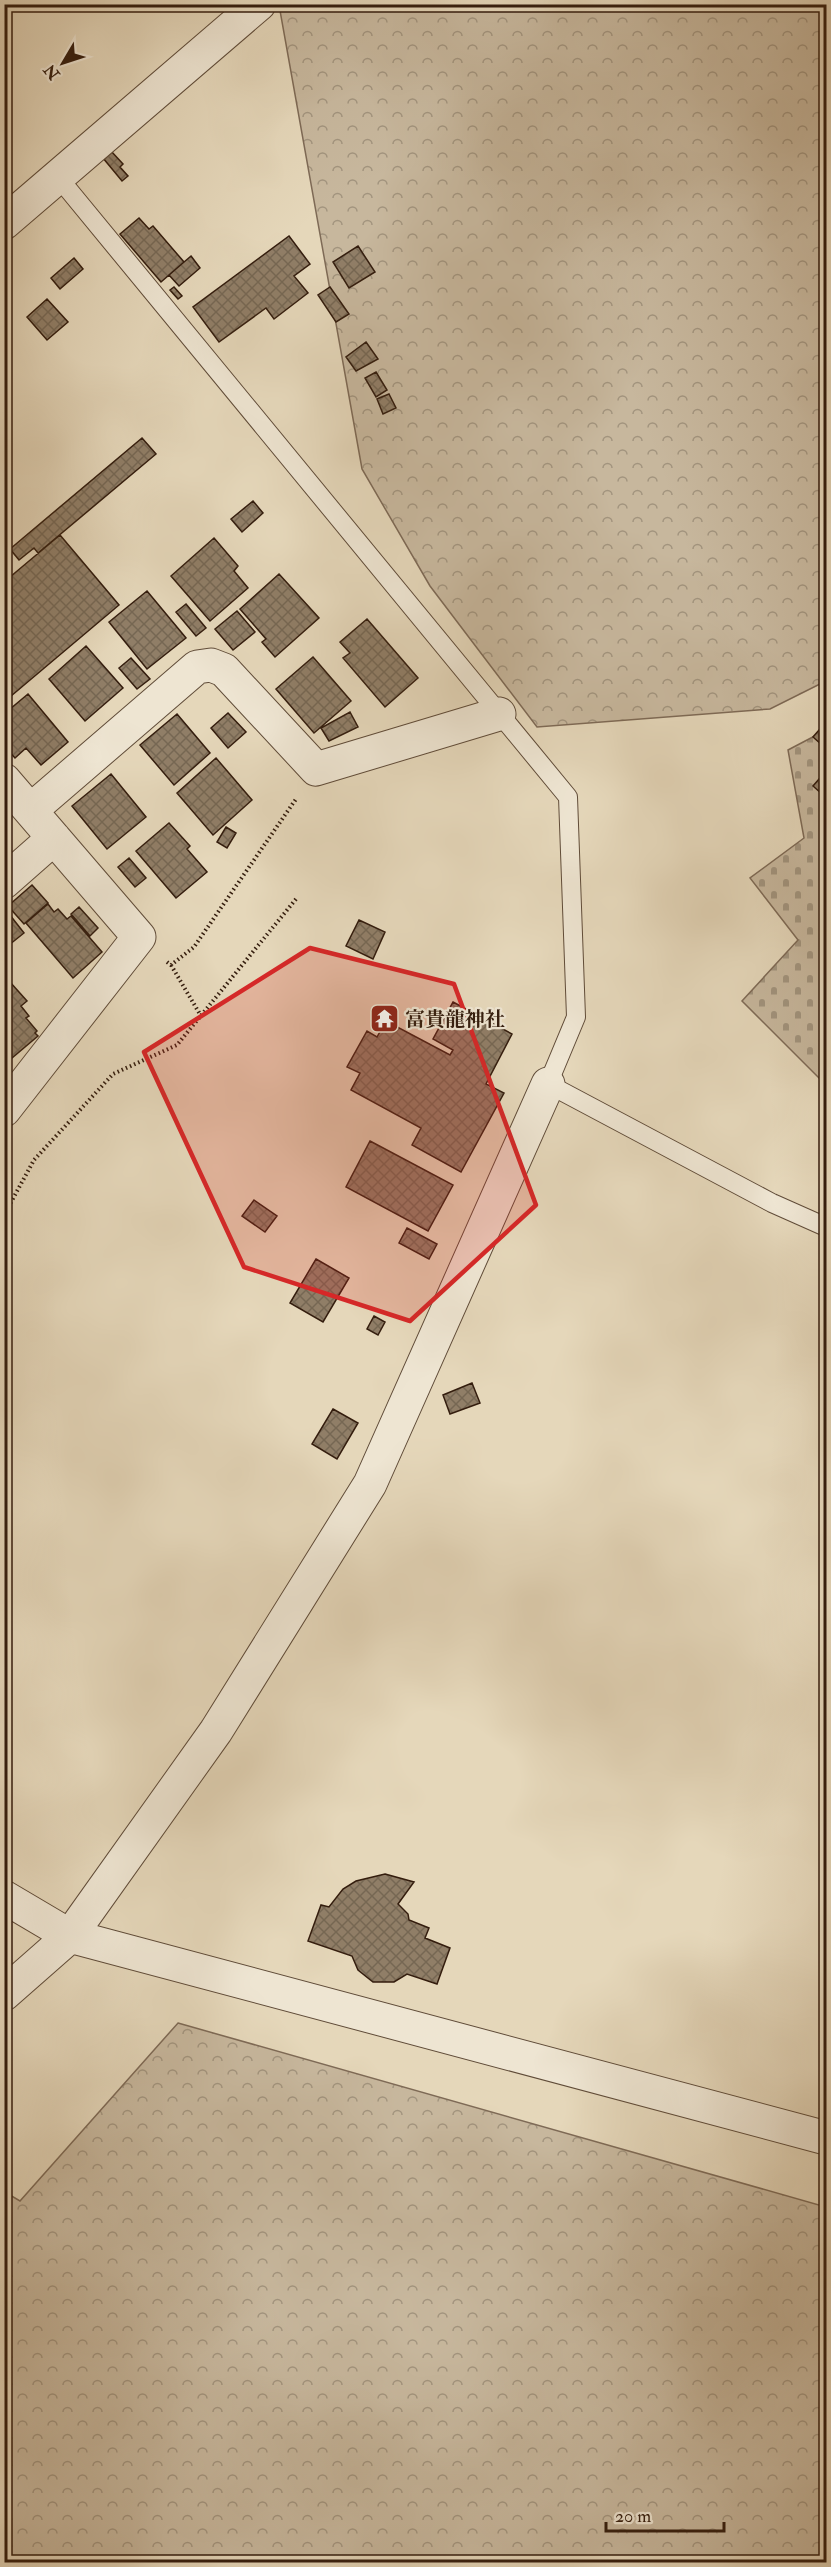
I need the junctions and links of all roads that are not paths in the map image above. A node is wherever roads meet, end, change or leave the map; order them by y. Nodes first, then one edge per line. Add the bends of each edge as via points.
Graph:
1 (260, 4) edge
2 (58, 177) junction
3 (4, 223) edge
4 (499, 714) junction
5 (4, 780) edge
6 (31, 810) junction
7 (54, 838) junction
8 (4, 882) edge
9 (548, 1084) junction
10 (4, 1110) edge
11 (826, 1227) edge
12 (4, 1897) edge
13 (70, 1936) junction
14 (4, 1994) edge
15 (826, 2138) edge

1 - 2 street
2 - 3 street
2 - 4 lane
4 - 6 street via 316,769 224,670 211,665 197,667
4 - 9 lane via 568,797 576,1017
5 - 6 street
6 - 7 street
7 - 8 street
7 - 10 street via 139,937
9 - 11 lane via 772,1203
9 - 13 street via 370,1484 216,1731
12 - 13 street
13 - 14 street
13 - 15 street

